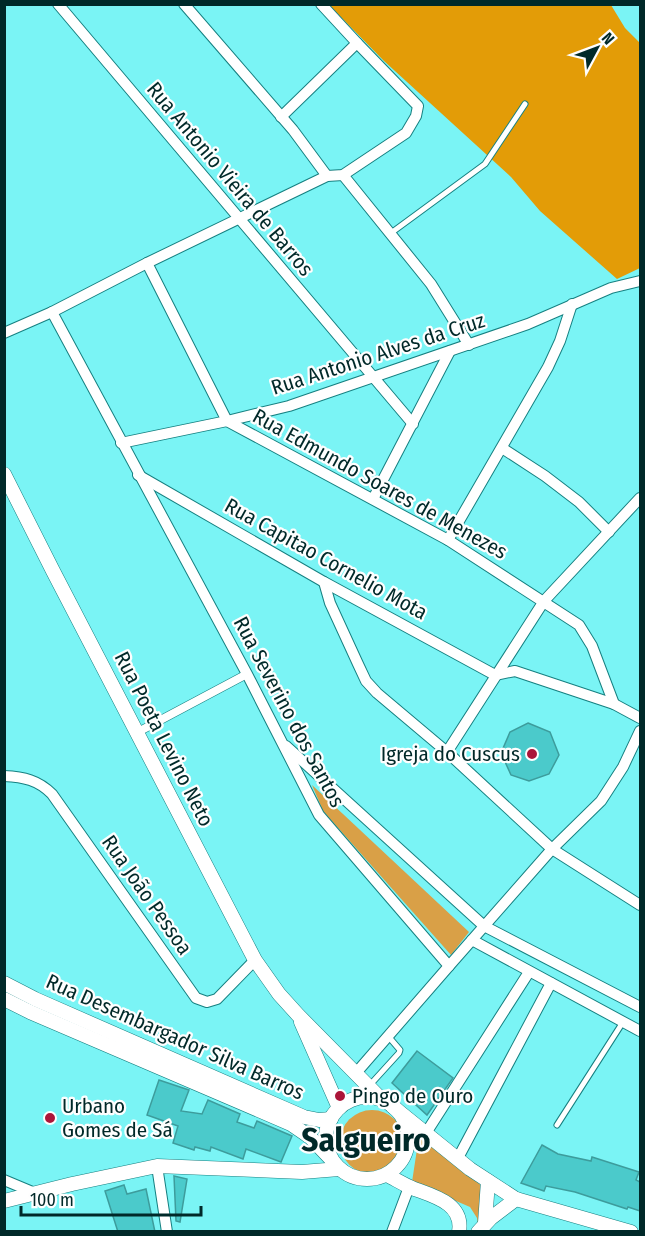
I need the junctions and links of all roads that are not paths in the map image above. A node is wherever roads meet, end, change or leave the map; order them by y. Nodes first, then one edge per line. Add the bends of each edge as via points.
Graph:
1 (58, 4) edge
2 (184, 4) edge
3 (321, 4) edge
4 (357, 43) junction
5 (525, 104) dead end
6 (281, 117) junction
7 (343, 174) junction
8 (327, 176) junction
9 (237, 218) junction
10 (391, 233) junction
11 (147, 263) junction
12 (640, 281) edge
13 (572, 304) junction
14 (52, 312) junction
15 (4, 333) edge
16 (469, 345) junction
17 (450, 351) junction
18 (374, 378) junction
19 (227, 421) junction
20 (413, 424) junction
21 (121, 442) junction
22 (502, 448) junction
23 (4, 474) edge
24 (138, 474) junction
25 (373, 498) junction
26 (640, 498) edge
27 (609, 532) junction
28 (448, 540) junction
29 (324, 582) junction
30 (544, 601) junction
31 (247, 674) junction
32 (495, 675) junction
33 (614, 704) junction
34 (640, 717) edge
35 (640, 731) edge
36 (138, 732) junction
37 (281, 742) junction
38 (447, 752) junction
39 (4, 776) edge
40 (552, 849) junction
41 (640, 905) edge
42 (484, 926) junction
43 (472, 940) junction
44 (255, 960) junction
45 (449, 966) junction
46 (530, 972) junction
47 (4, 983) edge
48 (551, 983) junction
49 (4, 999) edge
50 (32, 1006) junction
51 (640, 1006) edge
52 (298, 1015) junction
53 (622, 1022) junction
54 (640, 1031) edge
55 (388, 1036) junction
56 (356, 1072) junction
57 (205, 1080) junction
58 (369, 1086) junction
59 (386, 1102) junction
60 (335, 1113) junction
61 (556, 1125) dead end
62 (426, 1133) junction
63 (458, 1158) junction
64 (334, 1163) junction
65 (157, 1166) junction
66 (387, 1175) junction
67 (4, 1180) edge
68 (488, 1181) junction
69 (409, 1187) junction
70 (35, 1193) junction
71 (516, 1199) junction
72 (4, 1201) edge
73 (482, 1227) edge
74 (599, 1227) edge
75 (167, 1232) edge
76 (392, 1232) edge
77 (459, 1232) edge
78 (631, 1232) edge

1 - 9 street, Rua Antonio Vieira de Barros
2 - 6 street
3 - 4 street
4 - 6 street
4 - 7 street via 418,106 405,133
5 - 10 lane via 485,164
6 - 8 street
7 - 8 street
7 - 10 street
8 - 9 street
9 - 11 street
9 - 18 street, Rua Antonio Vieira de Barros
10 - 16 street via 431,284
11 - 14 street
11 - 19 street
12 - 13 street, Rua Antonio Alves da Cruz
13 - 16 street, Rua Antonio Alves da Cruz
13 - 22 street via 548,367
14 - 15 street
14 - 21 street, Rua Severino dos Santos
16 - 17 street, Rua Antonio Alves da Cruz
17 - 18 street, Rua Antonio Alves da Cruz
17 - 20 street
18 - 19 street, Rua Antonio Alves da Cruz via 289,406
18 - 20 street, Rua Antonio Vieira de Barros
19 - 21 street, Rua Antonio Alves da Cruz
19 - 25 street, Rua Edmundo Soares de Menezes
20 - 25 street
21 - 24 street, Rua Severino dos Santos
22 - 27 street via 579,502
22 - 28 street
23 - 36 main road, Rua Poeta Levino Neto
24 - 29 street, Rua Capitao Cornelio Mota
24 - 31 street, Rua Severino dos Santos
25 - 28 street, Rua Edmundo Soares de Menezes
26 - 27 street
27 - 30 street
28 - 30 street, Rua Edmundo Soares de Menezes
29 - 32 street, Rua Capitao Cornelio Mota
29 - 38 street via 366,681
30 - 32 street
30 - 33 street, Rua Edmundo Soares de Menezes via 579,625 592,646
31 - 36 street
31 - 37 street, Rua Severino dos Santos
32 - 33 street via 515,671
32 - 38 street
33 - 34 street
35 - 40 street via 601,801
36 - 44 main road, Rua Poeta Levino Neto
37 - 42 street
37 - 45 street, Rua Severino dos Santos via 319,815
38 - 40 street
39 - 44 street, Rua João Pessoa via 32,780 52,794 196,998 207,1002 218,999
40 - 41 street
40 - 42 street
42 - 43 street
42 - 51 street
43 - 45 street
43 - 46 street
44 - 52 main road, Rua Poeta Levino Neto
45 - 55 street
46 - 48 street
46 - 62 street
47 - 50 main road, Rua Desembargador Silva Barros
48 - 53 street
48 - 63 street
49 - 50 main road, Rua Desembargador Silva Barros
50 - 57 main road, Rua Desembargador Silva Barros
52 - 56 main road, Rua Poeta Levino Neto
52 - 60 main road, Rua Poeta Levino Neto
53 - 54 street
53 - 61 lane
55 - 56 street
55 - 58 lane via 399,1053
56 - 58 main road, Rua Poeta Levino Neto
57 - 60 main road, Rua Desembargador Silva Barros via 304,1117 319,1120
57 - 64 main road, Rua Desembargador Silva Barros via 291,1124 310,1137
58 - 59 main road, Rua Poeta Levino Neto
59 - 60 main road via 365,1097 351,1100
59 - 62 main road
59 - 66 main road via 401,1116 408,1142 401,1161
60 - 64 main road via 326,1131 326,1145
62 - 63 main road
63 - 68 main road
64 - 65 main road via 302,1172
64 - 66 main road via 349,1176 361,1179
65 - 70 main road
65 - 75 street
66 - 69 main road
67 - 70 street
68 - 71 main road
68 - 73 main road
69 - 76 street
69 - 77 main road via 444,1200 459,1218
70 - 72 main road
71 - 73 main road
71 - 74 main road
74 - 78 main road

